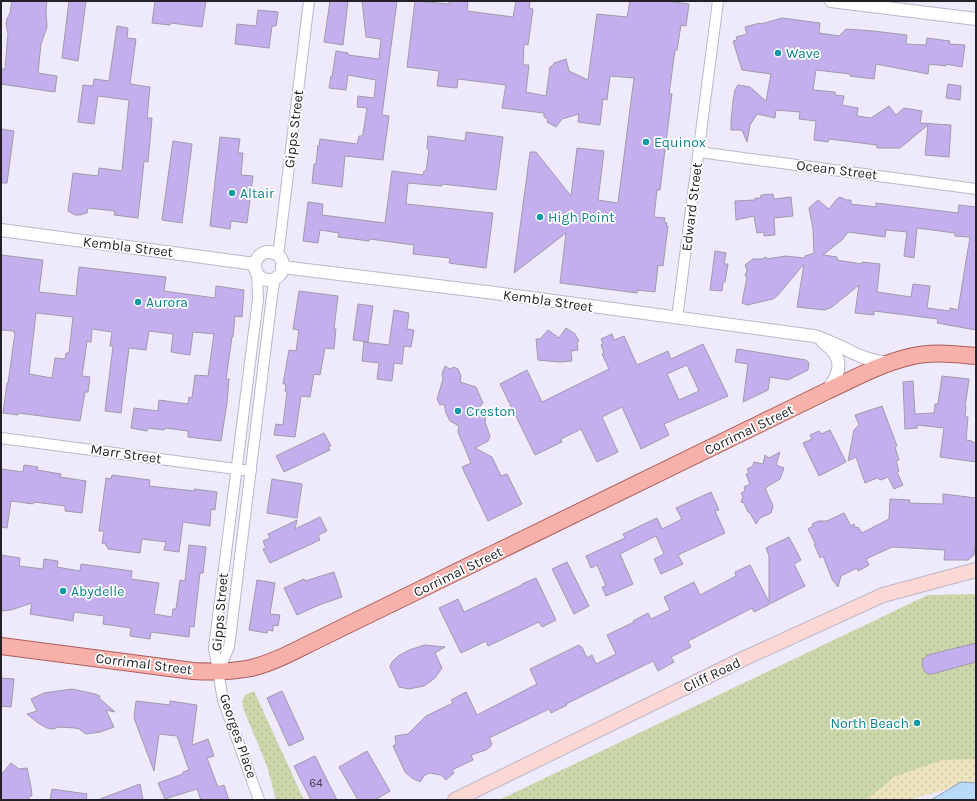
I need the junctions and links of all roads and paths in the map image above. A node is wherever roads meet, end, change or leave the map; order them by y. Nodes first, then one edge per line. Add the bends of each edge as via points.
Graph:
1 (309, 1) edge
2 (718, 1) edge
3 (831, 1) edge
4 (976, 19) edge
5 (699, 152) junction
6 (976, 188) edge
7 (1, 230) edge
8 (279, 266) junction
9 (256, 268) junction
10 (677, 318) junction
11 (814, 336) junction
12 (976, 356) edge
13 (890, 363) junction
14 (827, 391) junction
15 (1, 438) edge
16 (236, 469) junction
17 (251, 471) junction
18 (976, 570) edge
19 (1, 646) edge
20 (218, 672) junction
21 (259, 800) edge
22 (456, 800) edge

1 - 8 street, Gipps Street
2 - 5 street, Edward Street
3 - 4 street
5 - 6 street, Ocean Street
5 - 10 street, Edward Street
7 - 9 street, Kembla Street
8 - 9 street via 271,279 263,278
8 - 9 street via 273,252 259,255
8 - 10 street, Kembla Street
8 - 17 street, Gipps Street via 272,296
9 - 16 street, Gipps Street via 258,299
10 - 11 street, Kembla Street
11 - 13 street, Kembla Street via 870,361
11 - 14 street, Kembla Street via 834,350 838,357 837,375
12 - 13 main road, Kembla Street via 928,354
13 - 14 main road, Corrimal Street
14 - 20 main road, Corrimal Street via 281,658 249,668
15 - 16 street, Marr Street
16 - 17 street, Marr Street
16 - 20 street, Gipps Street via 214,648
17 - 20 street, Gipps Street via 229,647
18 - 22 main road, Cliff Road via 883,594 745,658
19 - 20 main road, Corrimal Street
20 - 21 street, Georges Place via 223,700

